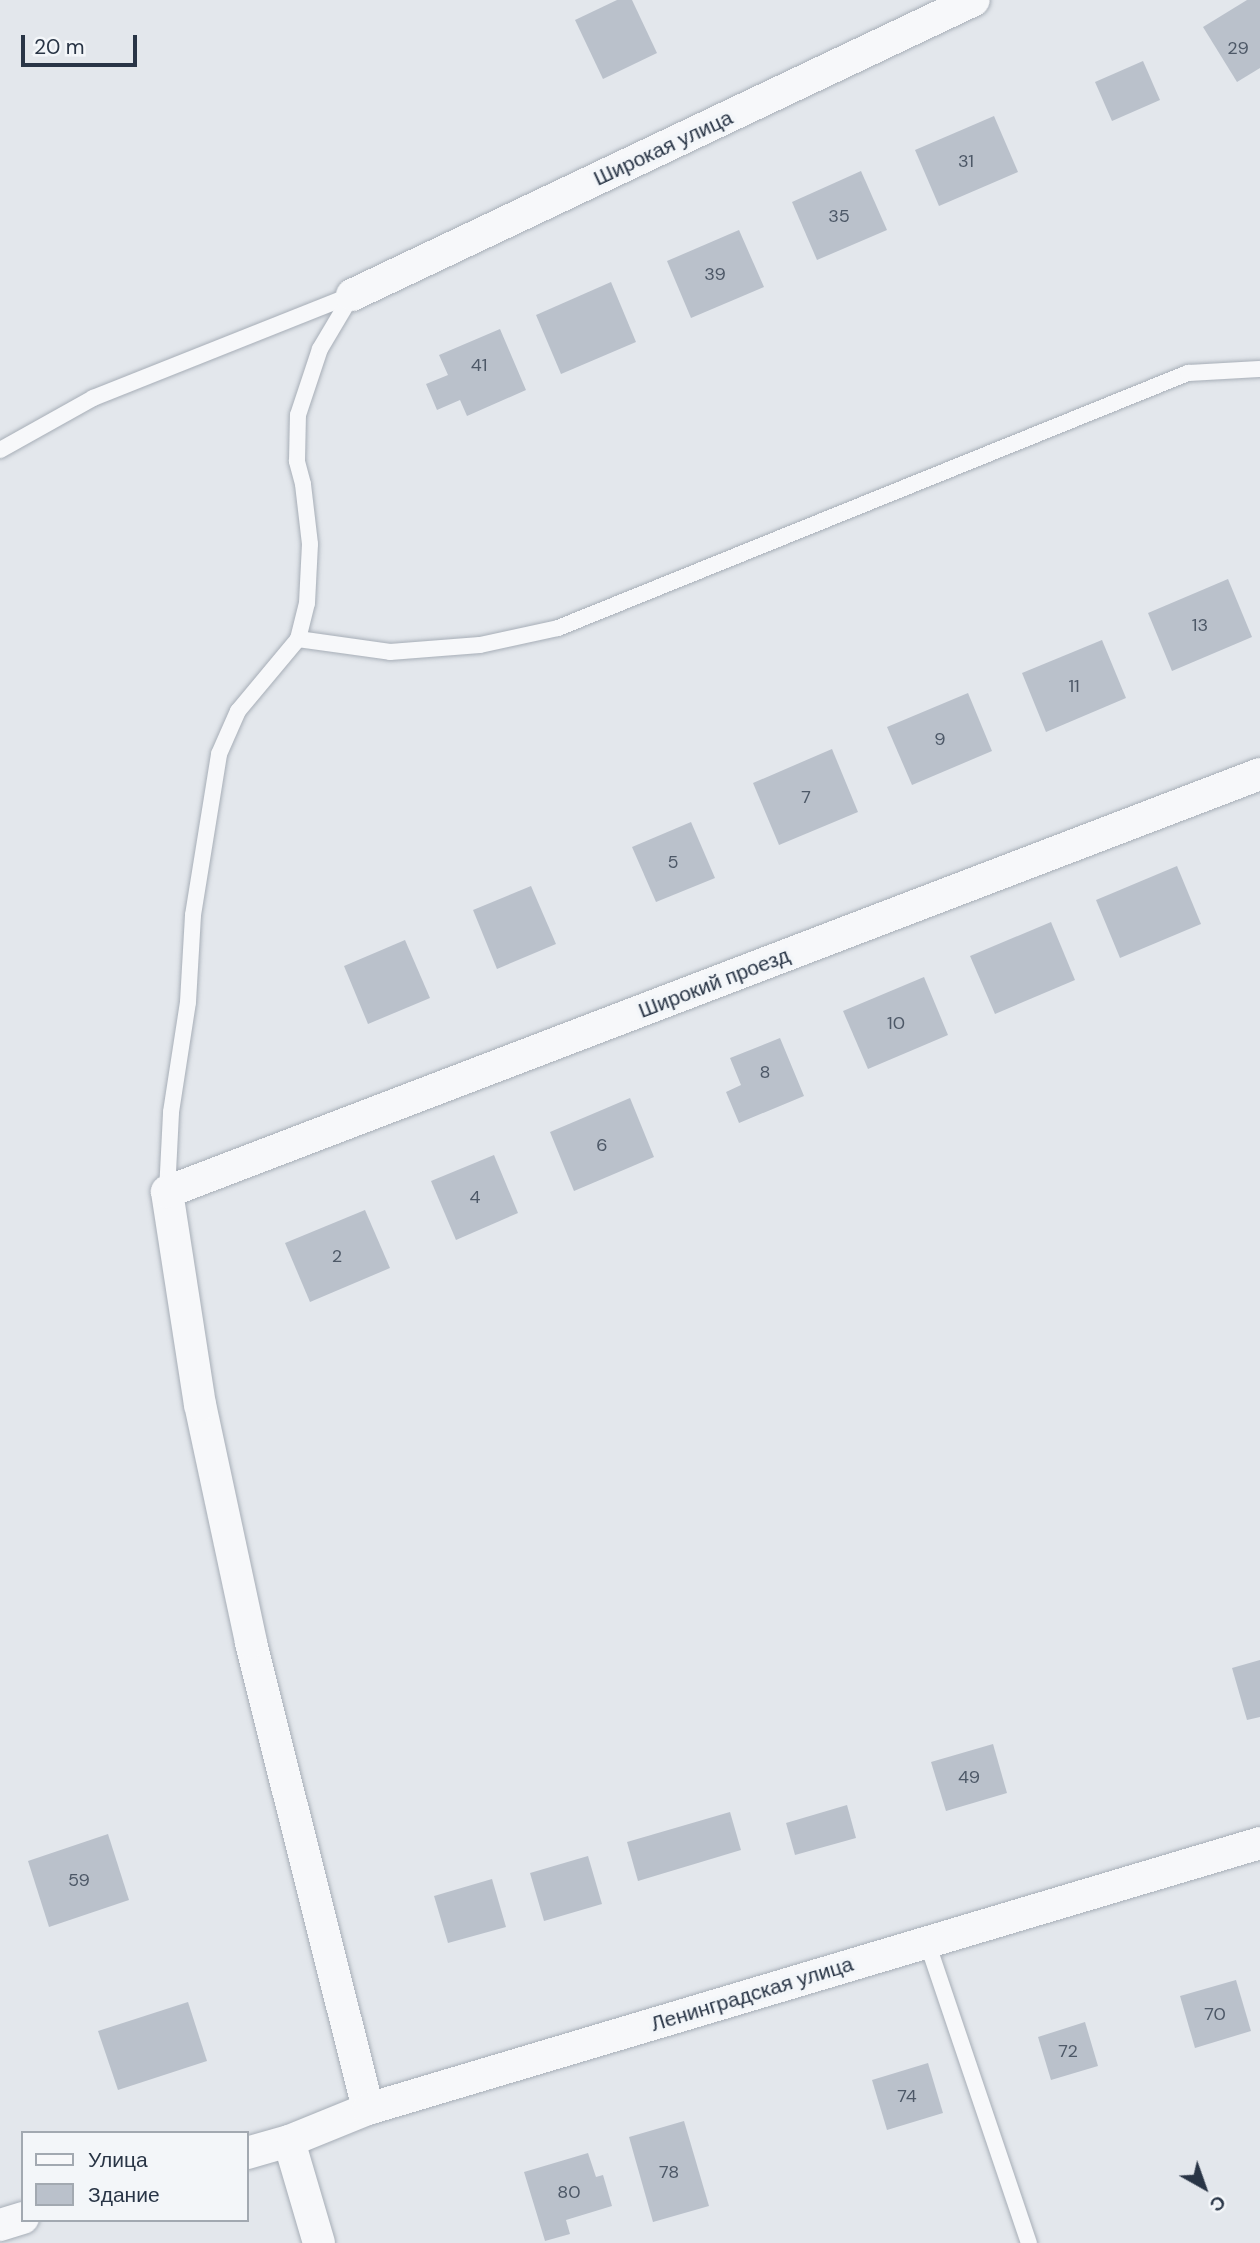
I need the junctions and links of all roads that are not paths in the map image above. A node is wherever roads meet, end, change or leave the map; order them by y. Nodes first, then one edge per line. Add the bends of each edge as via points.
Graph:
1 (974, 0) edge
2 (352, 295) junction
3 (1260, 369) edge
4 (0, 450) edge
5 (298, 639) junction
6 (1260, 774) edge
7 (167, 1192) junction
8 (1260, 1843) edge
9 (927, 1942) junction
10 (368, 2109) junction
11 (289, 2141) junction
12 (248, 2153) edge
13 (21, 2219) edge
14 (0, 2225) edge
15 (319, 2243) edge
16 (1029, 2243) edge

1 - 2 street, Широкая улица
2 - 4 lane via 93,398
2 - 5 lane via 320,348 298,415 296,461 310,544 307,603
3 - 5 lane via 1188,373 558,628 480,645 390,652
5 - 7 lane via 238,710 219,754 193,915
6 - 7 street, Широкий проезд
7 - 10 street via 200,1405 251,1642
8 - 9 street, Ленинградская улица
9 - 10 street, Ленинградская улица
9 - 16 lane
10 - 11 street, Ленинградская улица
11 - 12 street, Ленинградская улица
11 - 15 street
13 - 14 street

